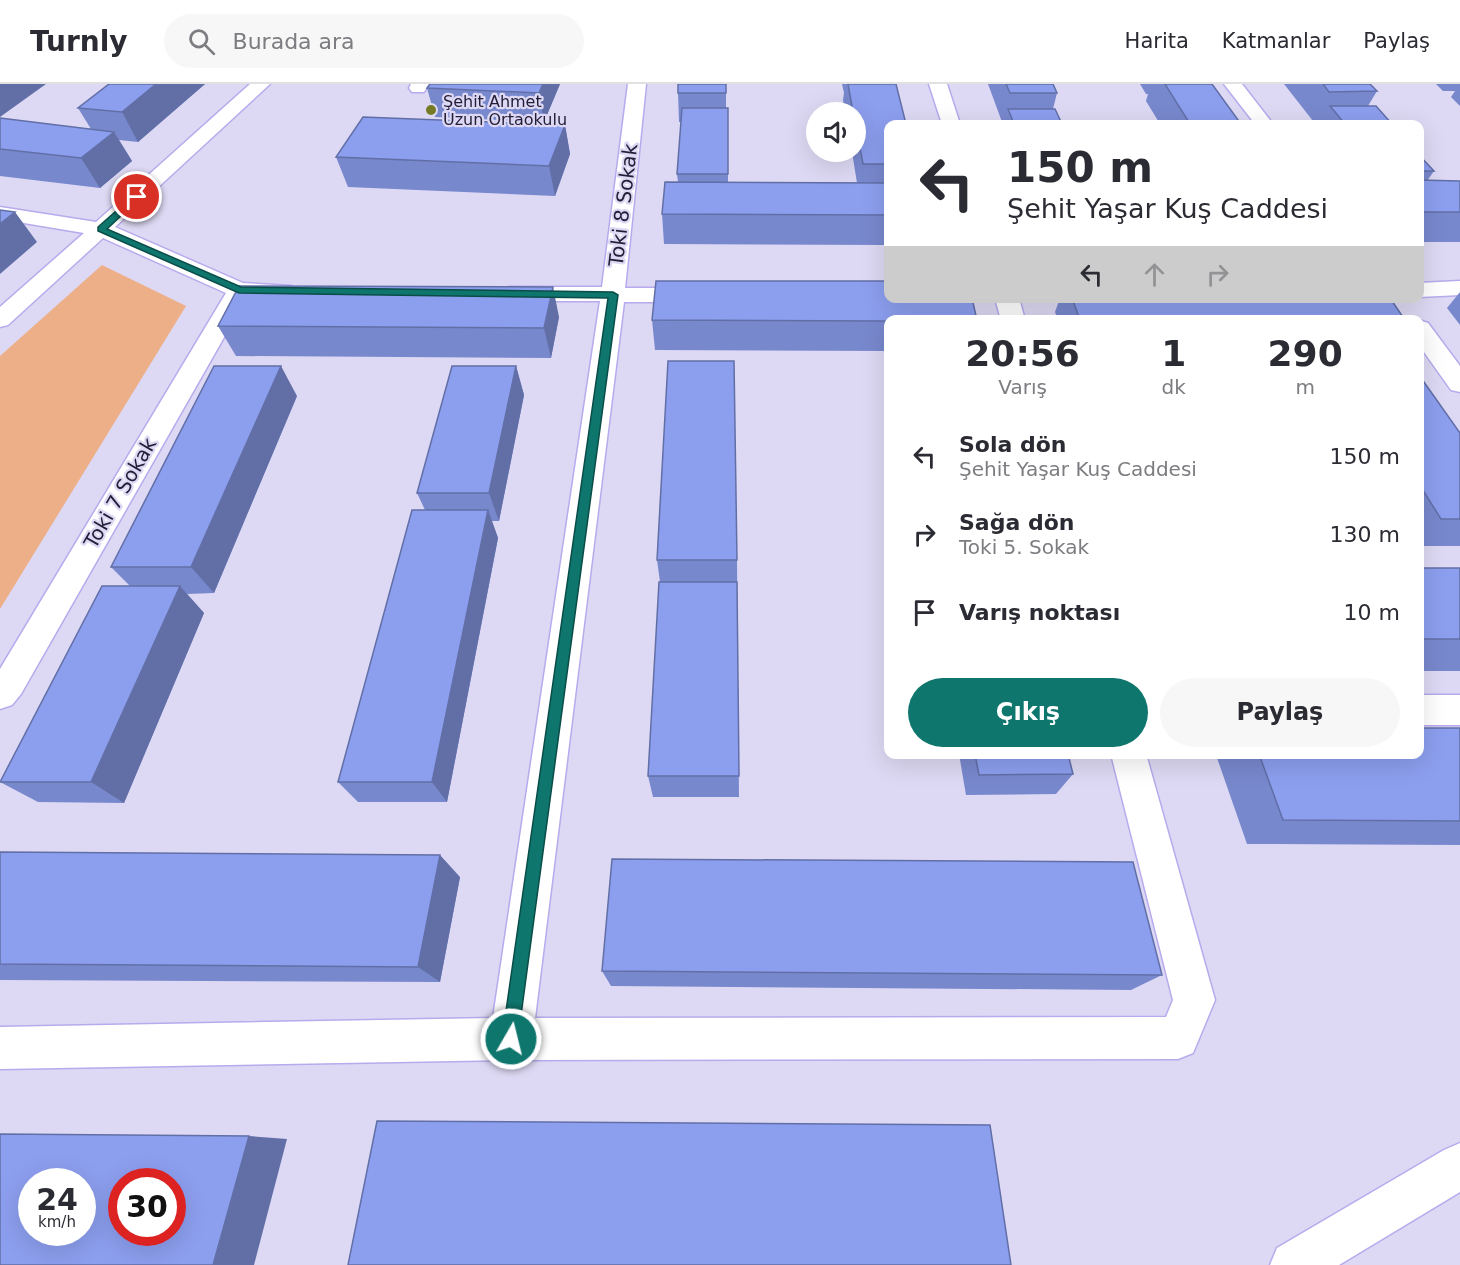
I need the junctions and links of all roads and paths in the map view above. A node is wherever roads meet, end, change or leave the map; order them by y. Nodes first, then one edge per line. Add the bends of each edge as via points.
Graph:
1 (261, 84) edge
2 (637, 84) edge
3 (938, 84) edge
4 (1233, 84) edge
5 (950, 120) edge
6 (1261, 120) edge
7 (0, 213) edge
8 (101, 229) junction
9 (1460, 288) edge
10 (239, 290) junction
11 (309, 291) edge
12 (484, 293) edge
13 (613, 295) junction
14 (720, 295) edge
15 (1410, 309) edge
16 (0, 320) edge
17 (1424, 330) edge
18 (1460, 384) edge
19 (0, 695) edge
20 (1460, 710) edge
21 (1424, 711) edge
22 (1129, 759) edge
23 (511, 1039) junction
24 (0, 1048) edge
25 (1460, 1166) edge
26 (1294, 1265) edge

1 - 8 street
2 - 13 street, Toki 8 Sokak
3 - 5 street
4 - 6 street
7 - 8 street
8 - 10 street
8 - 16 street
9 - 15 street
10 - 11 street
10 - 19 street, Toki 7 Sokak
12 - 13 street
13 - 14 street
13 - 23 street, Toki 8 Sokak
17 - 18 street
20 - 21 street
22 - 23 street via 1194,1000 1178,1038
23 - 24 street
25 - 26 street

